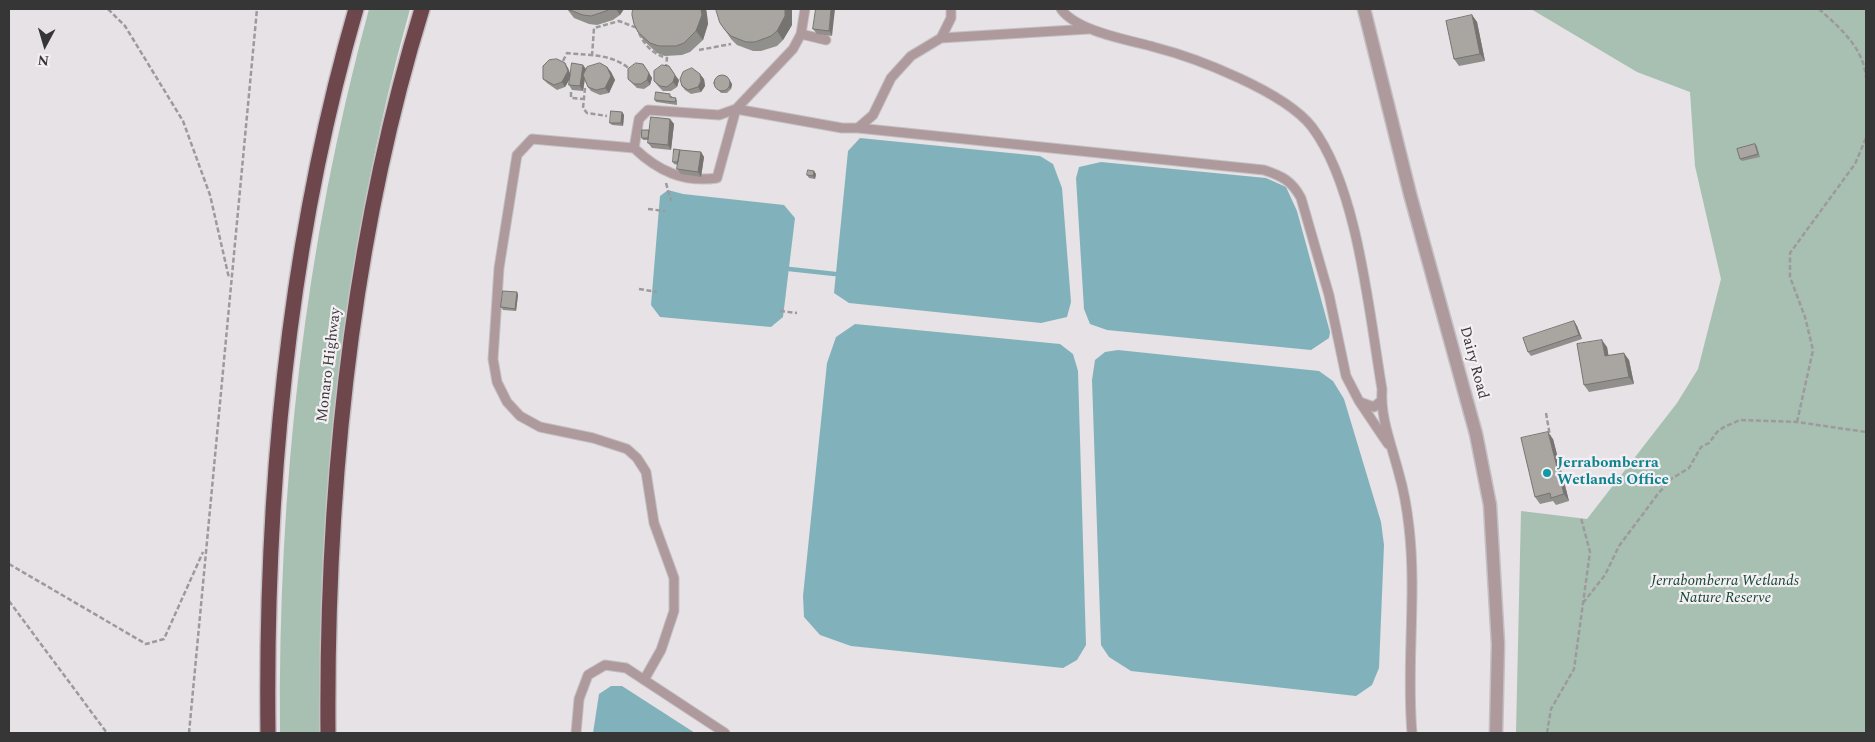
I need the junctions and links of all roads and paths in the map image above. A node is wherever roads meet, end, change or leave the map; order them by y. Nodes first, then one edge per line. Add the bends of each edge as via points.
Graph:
1 (108, 9) edge
2 (257, 9) edge
3 (356, 9) edge
4 (422, 9) edge
5 (805, 9) edge
6 (951, 9) edge
7 (1061, 9) edge
8 (1364, 9) edge
9 (1819, 9) edge
10 (1089, 29) junction
11 (801, 34) junction
12 (941, 38) junction
13 (826, 40) edge
14 (732, 44) edge
15 (700, 50) dead end
16 (592, 56) junction
17 (598, 56) junction
18 (563, 62) edge
19 (598, 65) edge
20 (666, 67) edge
21 (631, 70) edge
22 (1866, 78) edge
23 (585, 88) edge
24 (571, 92) edge
25 (584, 99) junction
26 (736, 109) junction
27 (607, 116) dead end
28 (858, 128) junction
29 (1866, 138) edge
30 (634, 148) junction
31 (666, 183) dead end
32 (671, 201) dead end
33 (648, 209) dead end
34 (665, 211) dead end
35 (230, 282) junction
36 (639, 290) dead end
37 (657, 292) dead end
38 (780, 311) dead end
39 (798, 313) dead end
40 (1359, 401) junction
41 (1381, 401) junction
42 (1546, 412) dead end
43 (1797, 422) junction
44 (1866, 432) edge
45 (1551, 439) edge
46 (1390, 449) junction
47 (1581, 518) dead end
48 (205, 549) junction
49 (9, 564) edge
50 (9, 601) edge
51 (1583, 603) junction
52 (644, 680) junction
53 (107, 733) edge
54 (189, 733) edge
55 (268, 733) edge
56 (328, 733) edge
57 (576, 733) edge
58 (725, 733) edge
59 (1412, 733) edge
60 (1496, 733) edge
61 (1546, 733) edge

1 - 35 path via 125,26 183,121 210,195
2 - 35 path
3 - 55 highway via 316,178 287,356 270,554
4 - 56 highway, Monaro Highway via 384,150 348,354 331,548
5 - 11 lane
6 - 12 lane via 951,18
7 - 10 lane
8 - 60 street, Dairy Road via 1410,194 1476,434 1490,505 1498,644
9 - 22 path via 1851,39 1866,68
10 - 12 lane
10 - 41 lane via 1173,52 1250,84 1292,109 1311,126 1328,155 1343,193 1359,253 1382,388
11 - 13 lane
11 - 26 lane via 793,49
12 - 28 lane via 912,56 891,78 873,115
14 - 15 path
16 - 17 path
16 - 18 path via 567,53
16 - 20 path via 594,28 619,21 637,27 652,52 667,58
17 - 19 path
17 - 21 path via 611,57
23 - 25 path
24 - 25 path via 571,98
25 - 27 path via 583,108 588,113
26 - 28 lane
26 - 30 lane via 719,114 648,110 639,120
26 - 30 lane via 717,178 699,181 675,177
28 - 40 lane via 1264,170 1282,176 1294,185 1301,198 1329,296 1346,376
29 - 43 path via 1855,164 1790,253 1790,277 1813,350
30 - 52 lane via 532,139 516,155 499,268 493,359 497,382 507,402 520,416 540,427 627,449 646,472 654,523 674,578 674,611 661,650
31 - 32 path
33 - 34 path
35 - 48 path
36 - 37 path
38 - 39 path
40 - 41 lane via 1374,407
40 - 46 lane
41 - 46 lane
42 - 45 path
43 - 44 path
43 - 51 path via 1740,420 1717,432 1701,447 1694,463 1671,479 1657,495 1619,546 1602,579
46 - 59 lane via 1399,473 1410,538 1409,702
47 - 51 path via 1590,552
48 - 49 path via 164,638 146,644
48 - 54 path
50 - 53 path
51 - 61 path via 1574,669 1551,709
52 - 57 lane via 626,668 605,665 588,675 579,699
52 - 58 lane

